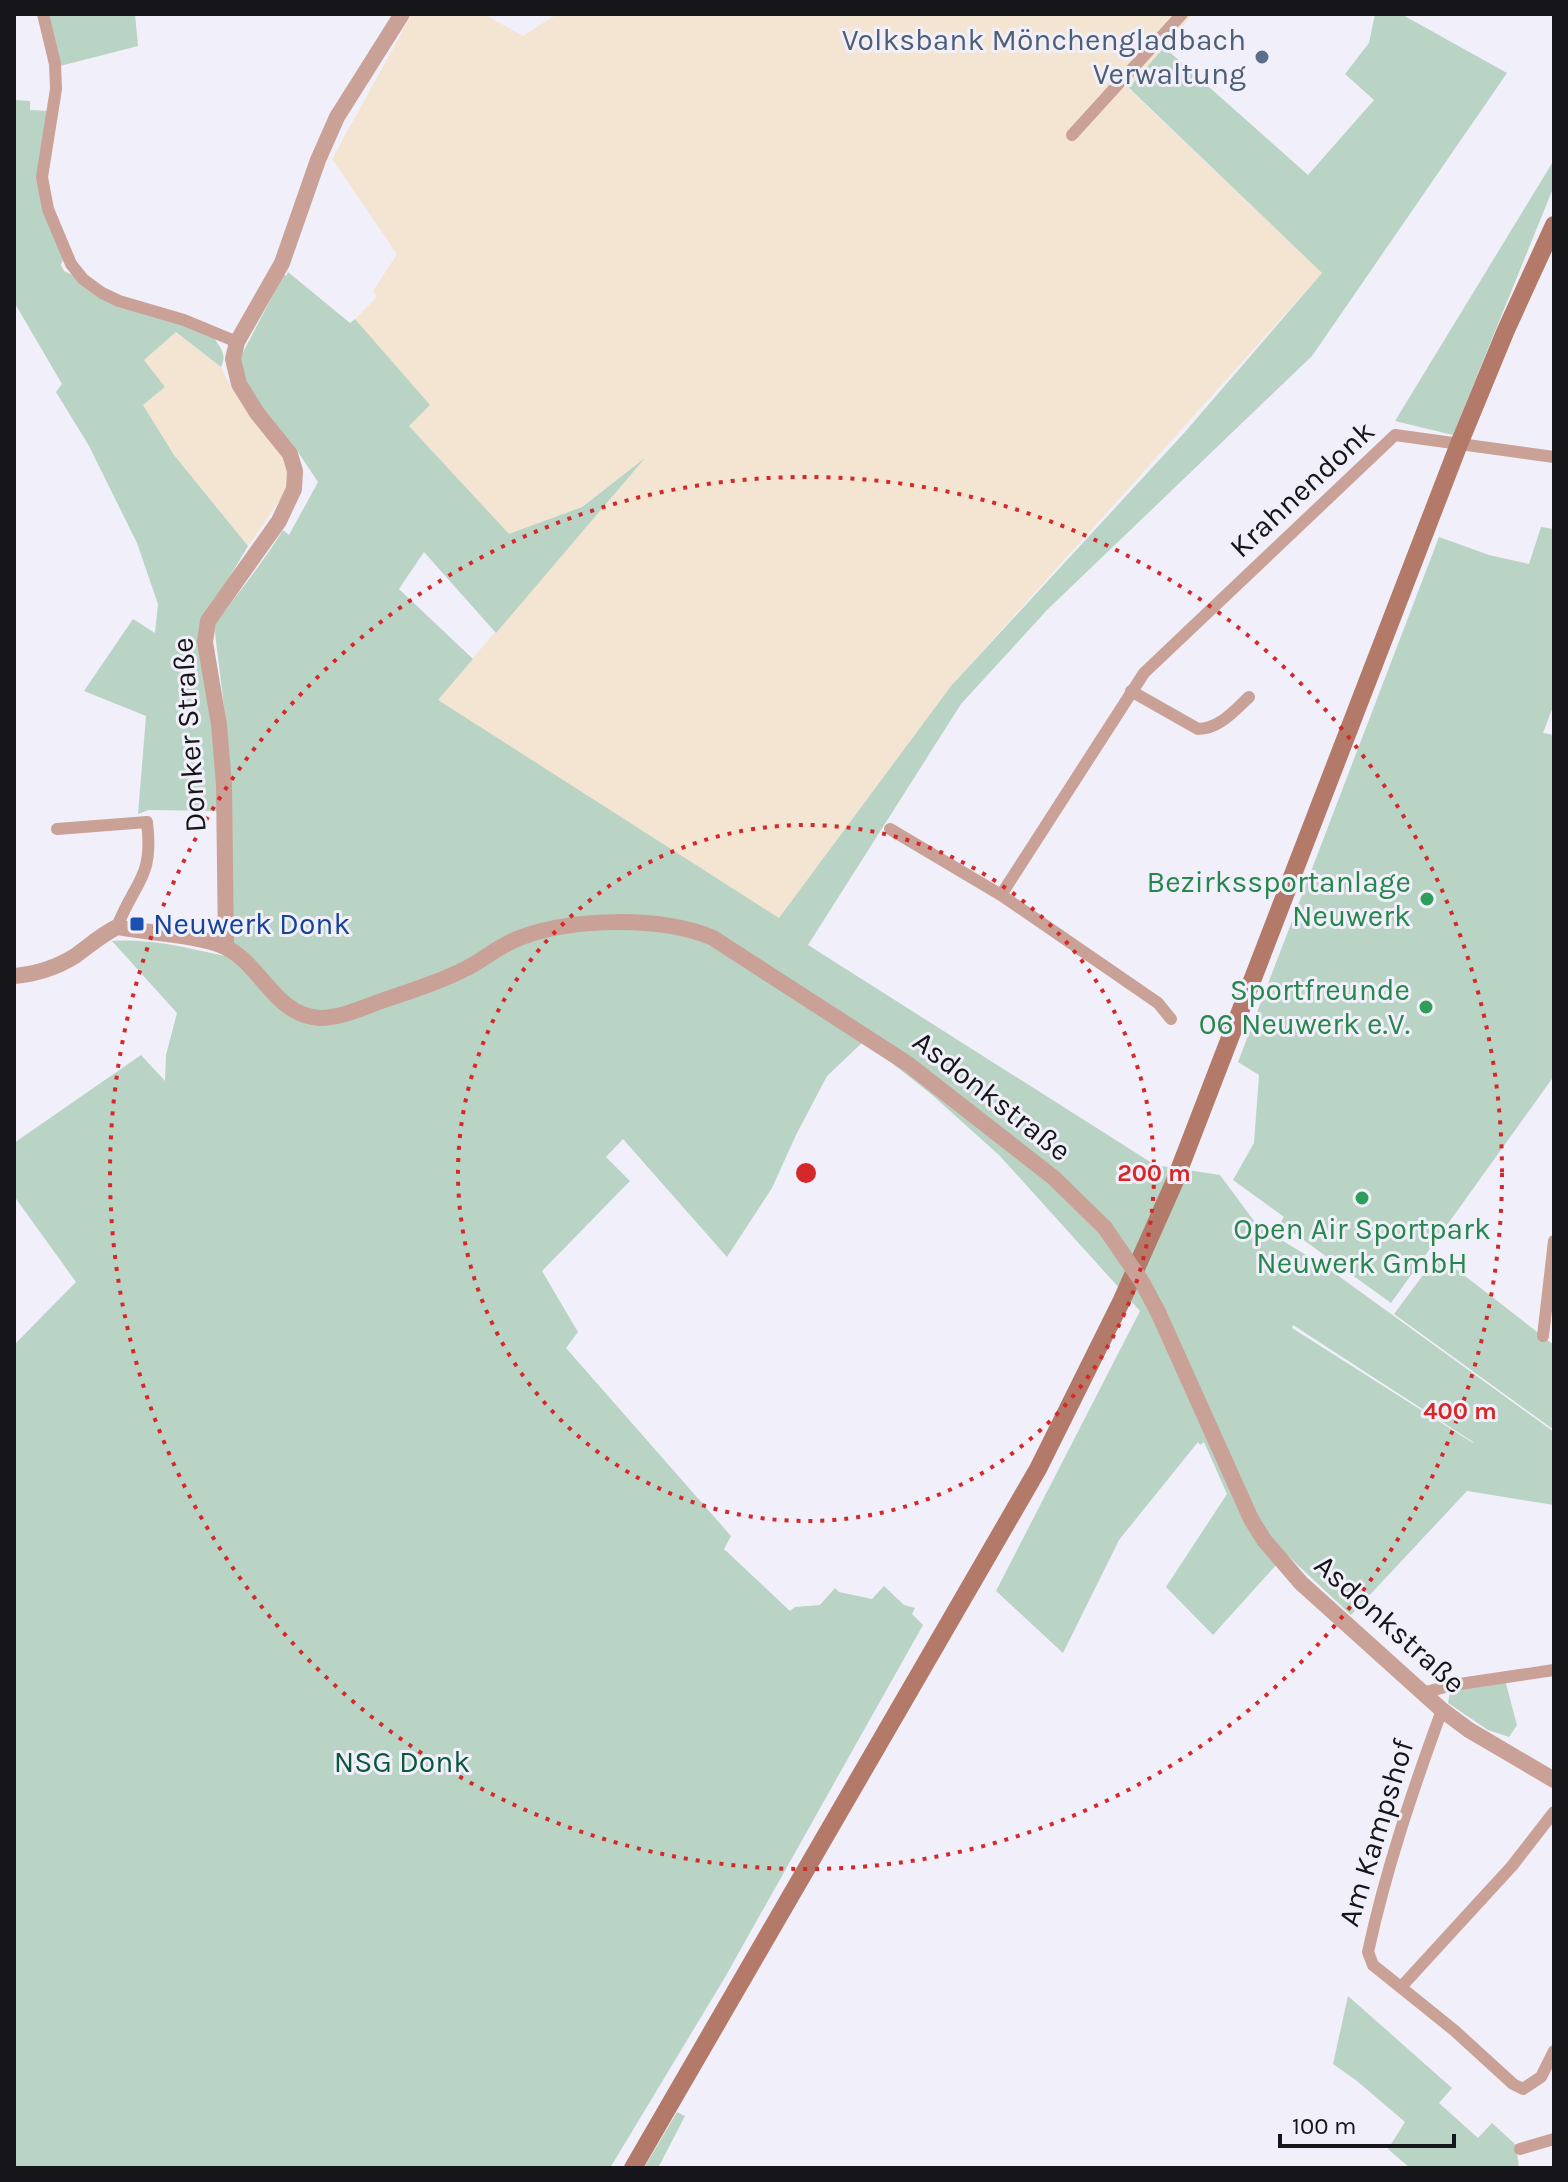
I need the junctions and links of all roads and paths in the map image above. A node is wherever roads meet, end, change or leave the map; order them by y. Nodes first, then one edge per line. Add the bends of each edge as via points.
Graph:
1 (43, 14) edge
2 (402, 14) edge
3 (1182, 14) edge
4 (1072, 135) dead end
5 (1554, 225) edge
6 (237, 342) junction
7 (1459, 444) junction
8 (1554, 457) edge
9 (1131, 691) junction
10 (1249, 697) dead end
11 (57, 829) dead end
12 (890, 829) dead end
13 (1001, 895) junction
14 (117, 927) junction
15 (226, 947) junction
16 (14, 976) edge
17 (1171, 1019) dead end
18 (1554, 1241) edge
19 (1543, 1336) dead end
20 (1554, 1670) edge
21 (1422, 1693) junction
22 (1442, 1710) junction
23 (1554, 1780) edge
24 (1554, 1812) edge
25 (1402, 1986) junction
26 (1554, 2051) edge
27 (1554, 2139) edge
28 (1520, 2149) dead end
29 (633, 2168) edge

1 - 6 street via 56,89 42,191 71,264 110,297
2 - 6 street via 337,117 282,263
3 - 4 street
5 - 7 main road
6 - 15 street, Donker Straße via 233,359 239,384 290,454 295,480 279,521 208,621 205,642 224,785
7 - 8 street, Krahnendonk
7 - 9 street, Krahnendonk via 1395,435 1170,647
7 - 29 main road via 1174,1183 1091,1366 989,1556
9 - 10 street via 1198,729 1221,722
9 - 13 street, Krahnendonk
11 - 14 street, Donker Straße via 147,822 148,865
12 - 13 street
13 - 17 street via 1158,1003
14 - 15 street
14 - 16 street via 52,968
15 - 21 street, Asdonkstraße, bridge via 292,1010 324,1018 435,982 501,946 546,930 609,923 660,925 713,938 908,1064 1054,1178 1105,1228 1158,1312 1234,1486 1264,1540 1301,1583
18 - 19 street
20 - 21 street
21 - 22 street, Asdonkstraße
22 - 23 street, Asdonkstraße
22 - 25 street, Am Kampshof via 1411,1793 1368,1952 1373,1965
24 - 25 street
25 - 26 street, Am Kampshof via 1523,2089 1541,2077
27 - 28 street

